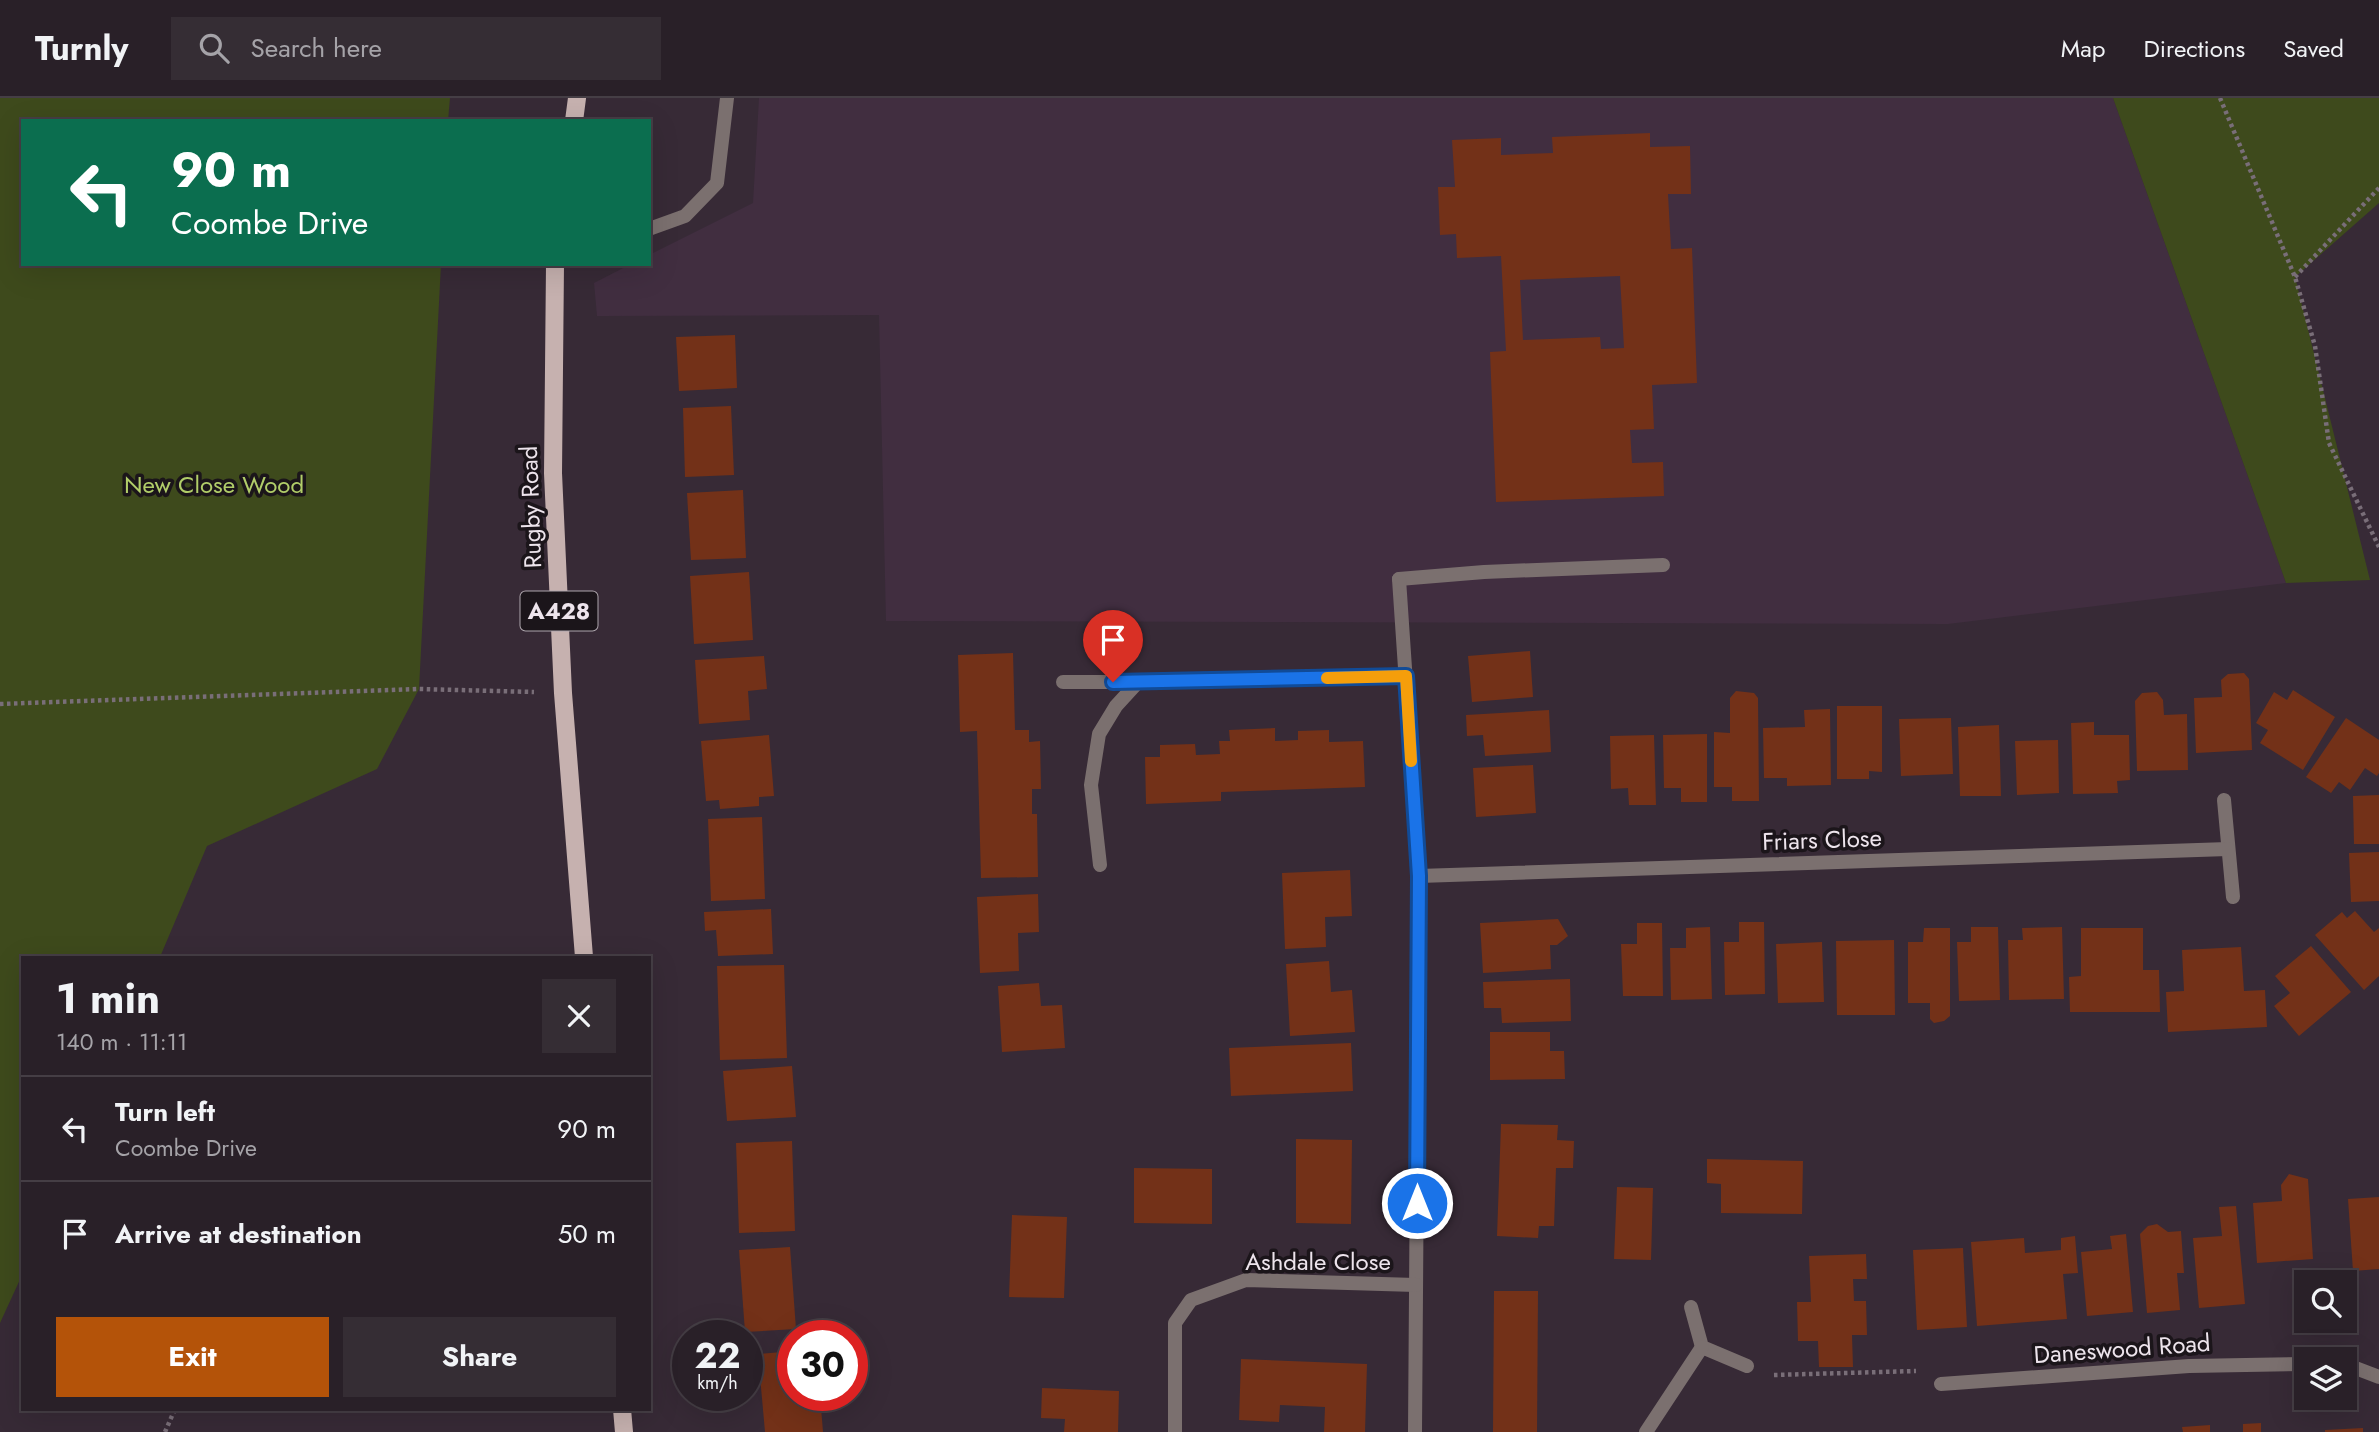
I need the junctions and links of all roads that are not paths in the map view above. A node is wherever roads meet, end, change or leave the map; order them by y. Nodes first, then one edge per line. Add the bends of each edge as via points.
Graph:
1 (577, 98) edge
2 (727, 98) edge
3 (574, 119) edge
4 (651, 228) edge
5 (555, 266) edge
6 (1662, 565) dead end
7 (1406, 676) junction
8 (1063, 682) dead end
9 (1138, 682) junction
10 (2224, 800) dead end
11 (2228, 849) junction
12 (1100, 865) dead end
13 (1419, 876) junction
14 (2233, 897) dead end
15 (584, 956) edge
16 (1416, 1285) junction
17 (1691, 1307) dead end
18 (1702, 1347) junction
19 (2294, 1364) edge
20 (1747, 1366) road end
21 (2357, 1369) edge
22 (2379, 1377) edge
23 (1941, 1384) road end
24 (622, 1411) edge
25 (624, 1432) edge
26 (1175, 1432) edge
27 (1415, 1432) edge
28 (1646, 1432) edge

1 - 3 main road
2 - 4 street via 717,183 685,216
5 - 15 main road, Rugby Road / A428 via 552,474
6 - 7 street via 1399,579
7 - 9 street
7 - 13 street
8 - 9 street
9 - 12 street via 1099,734 1091,785
10 - 11 street
11 - 13 street, Friars Close
11 - 14 street
13 - 16 street
16 - 26 street, Ashdale Close via 1247,1280 1191,1300 1175,1323
16 - 27 street
17 - 18 street
18 - 20 street
18 - 28 street
19 - 23 street, Daneswood Road via 2189,1366
21 - 22 street
24 - 25 main road

